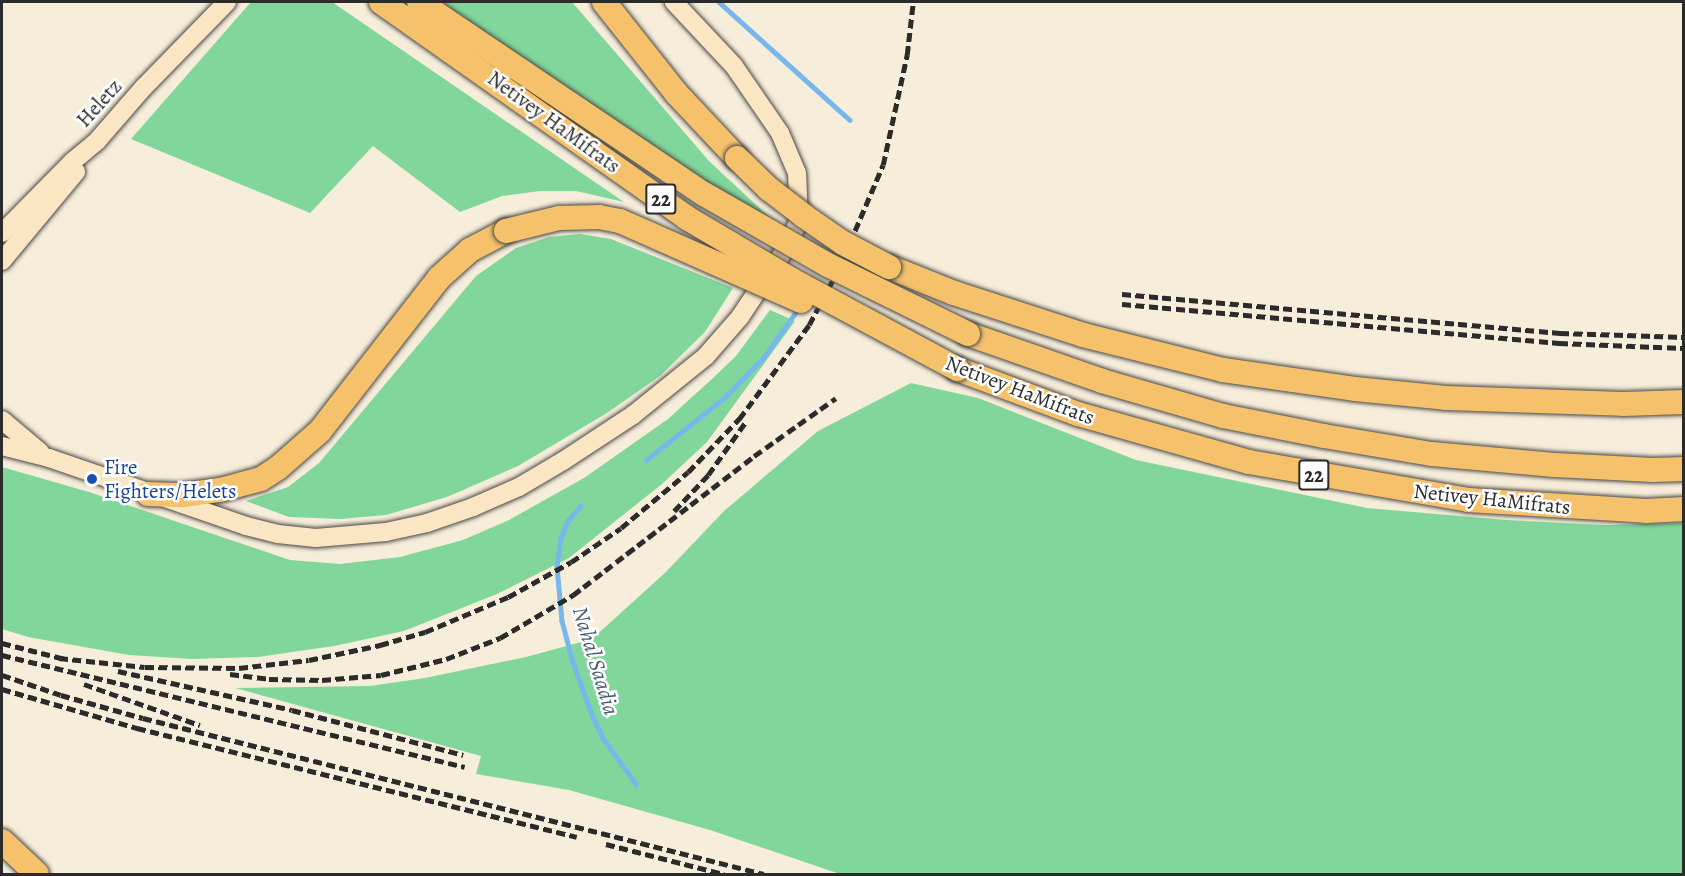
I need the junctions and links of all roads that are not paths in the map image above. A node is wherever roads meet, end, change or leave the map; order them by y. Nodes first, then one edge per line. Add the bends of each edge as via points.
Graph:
1 (227, 2) edge
2 (381, 2) edge
3 (419, 2) edge
4 (604, 2) edge
5 (674, 2) edge
6 (97, 141) junction
7 (2, 233) edge
8 (2, 261) edge
9 (957, 369) junction
10 (1683, 400) edge
11 (2, 420) edge
12 (2, 446) edge
13 (1683, 457) edge
14 (49, 458) junction
15 (1554, 465) junction
16 (1683, 469) edge
17 (148, 494) junction
18 (1683, 509) edge
19 (2, 841) edge
20 (36, 873) edge

1 - 6 street, Heletz
2 - 9 highway, Netivey HaMifrats / 22, bridge via 687,218
3 - 15 highway, Netivey HaMifrats / 22, bridge via 704,194 828,265 968,334 1102,381 1223,416 1432,454
4 - 10 highway, bridge via 676,93 769,189 843,243 954,293 1083,334 1223,370 1446,398 1623,404
5 - 17 street via 734,66 768,111 791,154 799,190 799,220 788,245 740,317 706,356 633,415 563,461 519,487 427,523 364,534 303,537 246,526
6 - 7 street, Heletz
6 - 8 street via 80,168
9 - 17 highway, bridge via 620,221 559,218 506,231 470,250 439,278 321,431 278,468 261,479 220,490
9 - 18 highway, Netivey HaMifrats / 22 via 1144,434 1294,471 1468,500 1635,510
11 - 14 street
12 - 14 street
13 - 15 highway via 1626,464
14 - 17 street
15 - 16 highway, Netivey HaMifrats / 22
19 - 20 highway

